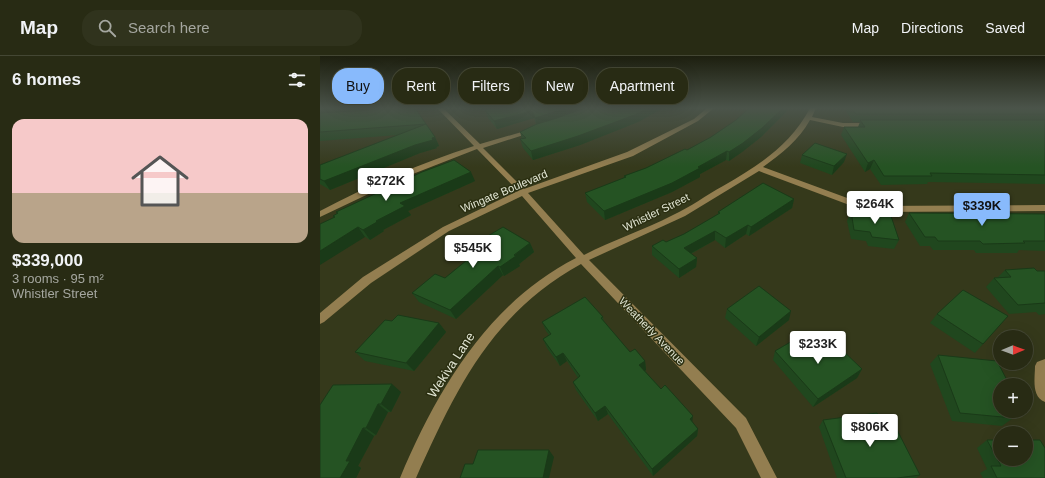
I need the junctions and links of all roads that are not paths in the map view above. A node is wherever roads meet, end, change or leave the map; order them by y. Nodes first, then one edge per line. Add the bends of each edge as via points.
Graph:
1 (459, 128) edge
2 (542, 128) edge
3 (681, 128) edge
4 (802, 128) edge
5 (478, 147) junction
6 (758, 168) junction
7 (523, 192) junction
8 (1045, 208) edge
9 (320, 214) edge
10 (582, 259) junction
11 (320, 319) edge
12 (1045, 365) edge
13 (1045, 396) edge
14 (408, 478) edge
15 (769, 478) edge

1 - 5 street, Weatherly Avenue
2 - 5 street
3 - 7 street, Wingate Boulevard via 630,154
4 - 6 street, Whistler Street via 794,140
5 - 7 street, Weatherly Avenue
5 - 9 street via 423,166 356,195
6 - 8 street via 868,209
6 - 10 street, Whistler Street via 677,217
7 - 10 street, Weatherly Avenue
7 - 11 street, Wingate Boulevard via 446,229 367,280
10 - 14 street, Wekiva Lane via 546,282 509,314 476,350 439,412
10 - 15 street, Weatherly Avenue via 741,423
12 - 13 street via 1041,366 1042,392

